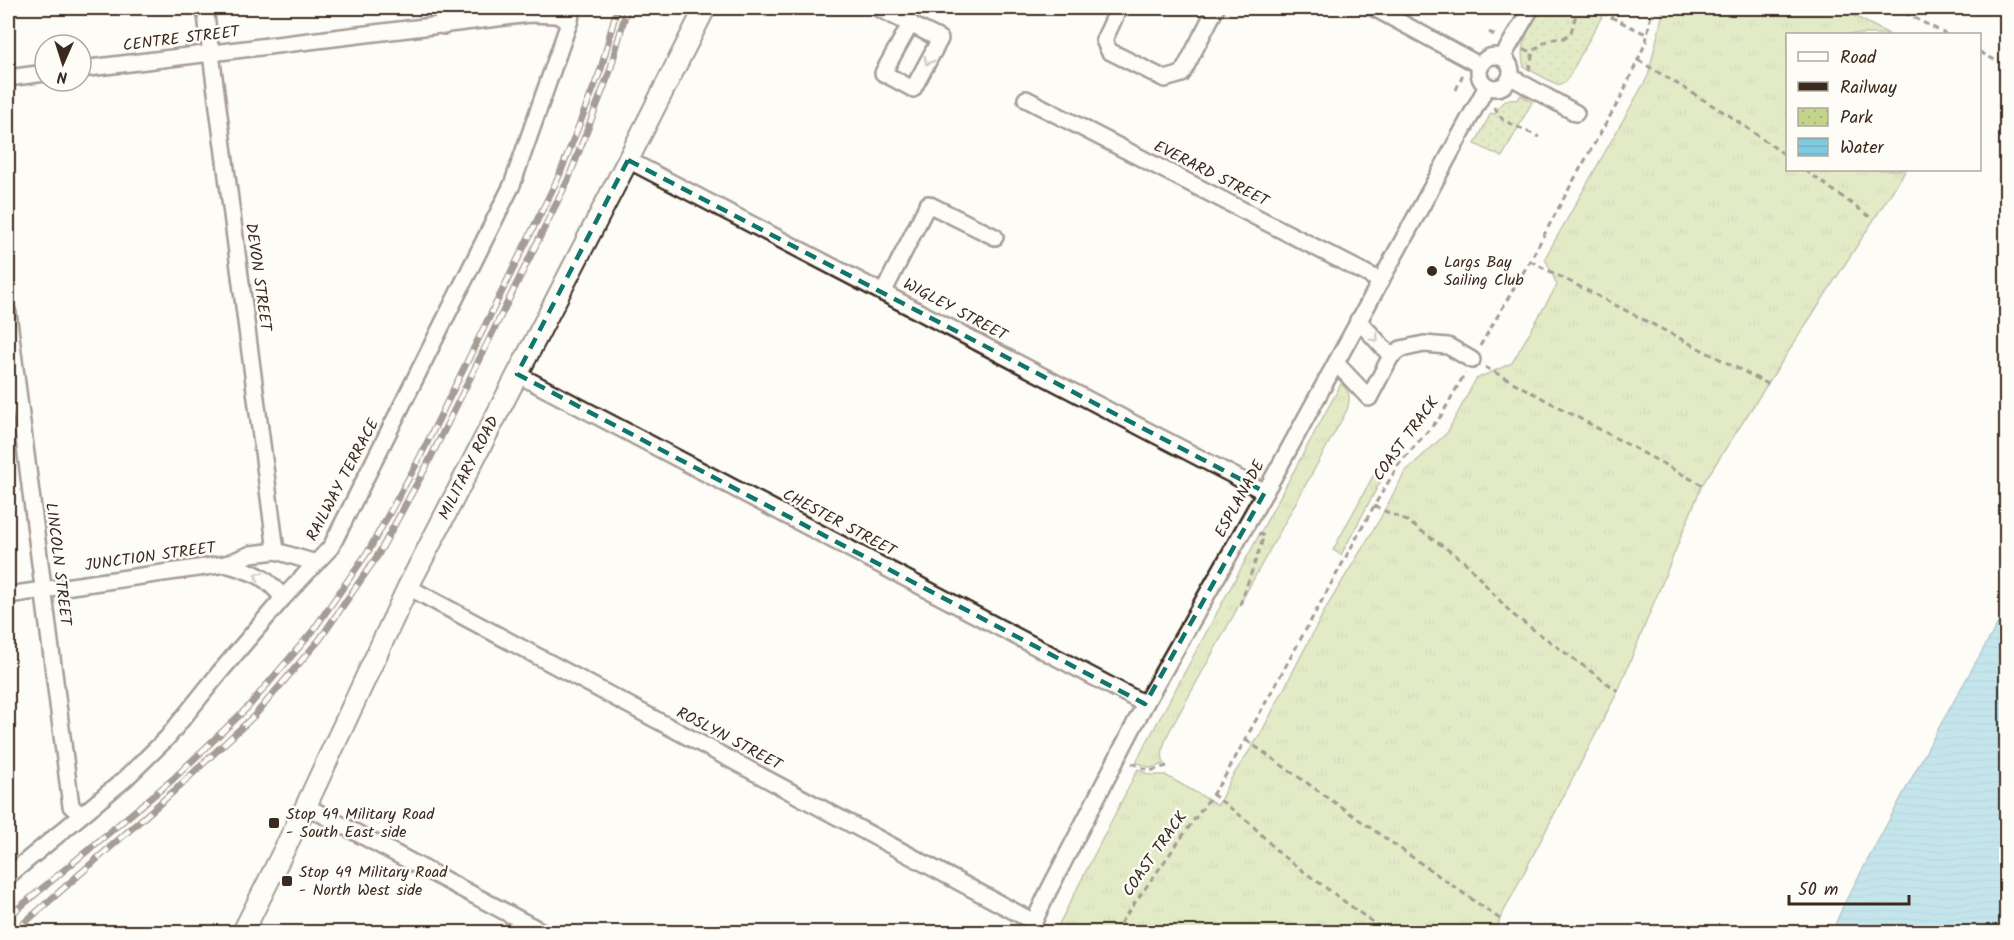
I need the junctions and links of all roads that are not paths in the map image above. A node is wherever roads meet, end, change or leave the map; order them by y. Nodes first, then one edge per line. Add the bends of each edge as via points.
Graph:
1 (205, 8) edge
2 (442, 8) edge
3 (705, 8) edge
4 (878, 8) edge
5 (1119, 8) edge
6 (1216, 8) edge
7 (1374, 8) edge
8 (1531, 8) edge
9 (571, 14) edge
10 (910, 23) dead end
11 (444, 26) junction
12 (210, 53) junction
13 (1502, 58) junction
14 (1481, 66) junction
15 (93, 68) edge
16 (33, 75) edge
17 (1511, 77) junction
18 (8, 78) edge
19 (1487, 86) junction
20 (1026, 99) dead end
21 (1576, 113) dead end
22 (628, 160) junction
23 (995, 237) dead end
24 (1381, 281) junction
25 (883, 293) junction
26 (8, 313) edge
27 (1358, 320) junction
28 (1391, 356) junction
29 (1472, 360) road end
30 (1336, 363) junction
31 (517, 374) junction
32 (1265, 492) junction
33 (276, 551) junction
34 (316, 563) junction
35 (226, 564) junction
36 (408, 587) junction
37 (43, 591) junction
38 (8, 595) edge
39 (283, 598) junction
40 (1145, 704) junction
41 (306, 806) junction
42 (81, 815) junction
43 (8, 876) edge
44 (1031, 927) edge
45 (243, 933) edge
46 (543, 933) edge

1 - 12 street, DEVON STREET
2 - 11 street
3 - 22 main road, MILITARY ROAD
4 - 10 street
5 - 6 street via 1104,40 1109,51 1165,79 1182,74
7 - 14 street
8 - 13 street
9 - 11 street, CENTRE STREET via 530,14
9 - 34 street, RAILWAY TERRACE via 512,184 331,547
11 - 12 street, CENTRE STREET
12 - 15 street, CENTRE STREET
12 - 33 street, DEVON STREET
13 - 14 street via 1492,56
13 - 17 street via 1510,65
14 - 19 street via 1479,76
16 - 18 street
17 - 19 street via 1499,88
17 - 21 street
19 - 24 street, ESPLANADE
20 - 24 street, EVERARD STREET
22 - 25 street, WIGLEY STREET
22 - 31 main road, MILITARY ROAD
23 - 25 street via 928,204
24 - 27 street, ESPLANADE
25 - 32 street, WIGLEY STREET
26 - 37 street, LINCOLN STREET
27 -> 28 street
27 - 30 street, ESPLANADE
28 - 29 street via 1401,349 1424,344 1448,346
28 - 30 street via 1370,398
30 - 32 street, ESPLANADE
31 - 36 main road, MILITARY ROAD
31 - 40 street, CHESTER STREET
32 - 40 street, ESPLANADE
33 - 34 street, JUNCTION STREET
33 - 35 street, JUNCTION STREET via 251,554
34 - 39 street, RAILWAY TERRACE
35 - 37 street, JUNCTION STREET
39 -> 35 street, JUNCTION STREET via 260,574
36 - 41 main road, MILITARY ROAD
36 - 44 street, ROSLYN STREET
37 - 38 street, JUNCTION STREET
37 - 42 street, LINCOLN STREET via 71,806
39 - 42 street, RAILWAY TERRACE via 167,738
40 - 44 street, ESPLANADE
41 - 45 main road, MILITARY ROAD
41 - 46 street
42 - 43 street, RAILWAY TERRACE

